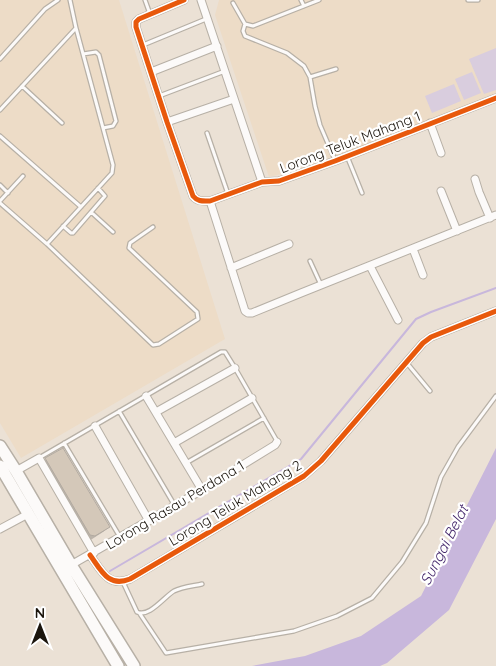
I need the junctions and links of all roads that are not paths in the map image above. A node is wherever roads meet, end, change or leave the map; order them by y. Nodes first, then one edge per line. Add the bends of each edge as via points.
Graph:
1 (58, 0) edge
2 (70, 0) edge
3 (145, 0) edge
4 (183, 0) edge
5 (201, 0) edge
6 (301, 0) edge
7 (319, 0) edge
8 (468, 0) edge
9 (478, 0) edge
10 (233, 3) dead end
11 (304, 6) junction
12 (150, 14) junction
13 (208, 19) junction
14 (245, 24) junction
15 (76, 28) junction
16 (142, 45) junction
17 (217, 46) junction
18 (83, 54) junction
19 (0, 59) edge
20 (336, 69) dead end
21 (225, 71) junction
22 (151, 72) junction
23 (310, 77) junction
24 (22, 86) junction
25 (158, 97) junction
26 (496, 98) edge
27 (234, 99) junction
28 (0, 110) edge
29 (167, 122) junction
30 (62, 123) dead end
31 (430, 124) junction
32 (103, 128) junction
33 (207, 133) dead end
34 (0, 136) edge
35 (441, 153) dead end
36 (347, 156) junction
37 (335, 161) junction
38 (23, 176) dead end
39 (475, 179) dead end
40 (262, 182) junction
41 (0, 186) edge
42 (98, 188) junction
43 (441, 191) dead end
44 (8, 193) junction
45 (362, 193) dead end
46 (228, 194) junction
47 (210, 201) junction
48 (0, 202) edge
49 (81, 207) junction
50 (91, 212) junction
51 (493, 216) edge
52 (63, 226) junction
53 (153, 227) dead end
54 (457, 231) junction
55 (113, 232) dead end
56 (47, 244) junction
57 (289, 244) dead end
58 (413, 249) junction
59 (310, 261) dead end
60 (370, 266) junction
61 (232, 268) junction
62 (423, 275) dead end
63 (322, 285) junction
64 (496, 311) edge
65 (398, 320) dead end
66 (406, 362) junction
67 (235, 368) junction
68 (430, 391) dead end
69 (146, 396) junction
70 (496, 396) edge
71 (252, 398) junction
72 (120, 411) junction
73 (156, 412) junction
74 (264, 418) junction
75 (95, 426) junction
76 (277, 442) joint
77 (64, 443) junction
78 (174, 443) junction
79 (0, 446) edge
80 (39, 458) junction
81 (186, 463) junction
82 (0, 466) edge
83 (16, 471) junction
84 (202, 490) junction
85 (175, 506) junction
86 (28, 514) junction
87 (149, 521) junction
88 (0, 529) edge
89 (120, 537) junction
90 (92, 554) junction
91 (71, 565) junction
92 (123, 582) junction
93 (202, 584) dead end
94 (140, 614) junction
95 (118, 666) edge
96 (134, 666) edge

1 - 19 lane via 45,9
2 - 15 lane
3 - 12 lane
4 - 12 street
5 - 13 street
6 - 11 lane
7 - 11 lane
8 - 9 lane
10 - 14 lane
11 - 14 lane via 253,26
12 - 16 street via 136,22
13 - 16 lane
13 - 17 street
14 - 23 lane via 245,36 294,57
15 - 18 lane
15 - 24 lane
16 - 22 street
17 - 21 street
17 - 22 street
18 - 32 lane
18 - 32 lane via 96,52 99,55 116,121 113,126
20 - 23 lane
21 - 25 lane
21 - 27 street
22 - 25 street
23 - 37 lane via 320,125
24 - 28 lane
24 - 30 lane
25 - 29 street
26 - 31 street, Lorong Teluk Mahang 1
27 - 29 street
27 - 40 street
29 - 47 street via 193,196 196,200
31 - 35 street
31 - 36 street, Lorong Teluk Mahang 1
32 - 42 lane via 113,169
33 - 46 lane
34 - 49 lane
36 - 37 street, Lorong Teluk Mahang 1
36 - 45 lane
37 - 40 street, Lorong Teluk Mahang 1 via 279,181
38 - 44 lane
39 - 51 street
40 - 46 street, Lorong Teluk Mahang 1
41 - 44 lane
42 - 49 lane
42 - 50 lane via 105,196
43 - 54 street
44 - 48 lane
46 - 47 street, Lorong Teluk Mahang 1
47 - 61 street
48 - 56 lane
49 - 52 lane
50 - 52 lane via 71,233
50 - 55 lane
51 - 54 street
52 - 56 lane
53 - 56 lane via 130,243 129,248 197,312 198,319 153,345
54 - 58 street
57 - 61 street
58 - 60 street
58 - 62 street
59 - 63 lane
60 - 63 street
60 - 65 street
61 - 63 street via 248,314
64 - 66 street, Lorong Teluk Mahang 2 via 431,337
66 - 68 lane
66 - 92 street, Lorong Teluk Mahang 2 via 304,476
67 - 69 lane via 221,352
67 - 71 lane
67 - 73 street
69 - 72 lane
69 - 73 street
70 - 94 lane via 458,446 441,477 426,523 402,562 372,598 338,616 294,631 166,653
71 - 74 lane
71 - 78 street
72 - 75 lane
72 - 85 lane
73 - 78 street
74 - 76 lane
74 - 81 lane
75 - 77 lane
75 - 87 street
76 - 84 street, Lorong Rasau Perdana 1
77 - 80 lane
77 - 89 lane
78 - 81 street
79 - 83 highway
80 - 83 street
80 - 90 street
81 - 84 street
82 - 86 highway
83 - 91 highway
84 - 85 street, Lorong Rasau Perdana 1
85 - 87 street, Lorong Rasau Perdana 1
86 - 88 street
86 - 95 highway
87 - 89 street, Lorong Rasau Perdana 1
89 - 90 street, Lorong Rasau Perdana 1
90 - 91 street, Lorong Rasau Perdana 1
90 - 92 street via 104,574
91 - 96 highway
92 - 94 lane
93 - 94 lane via 173,592 145,614

